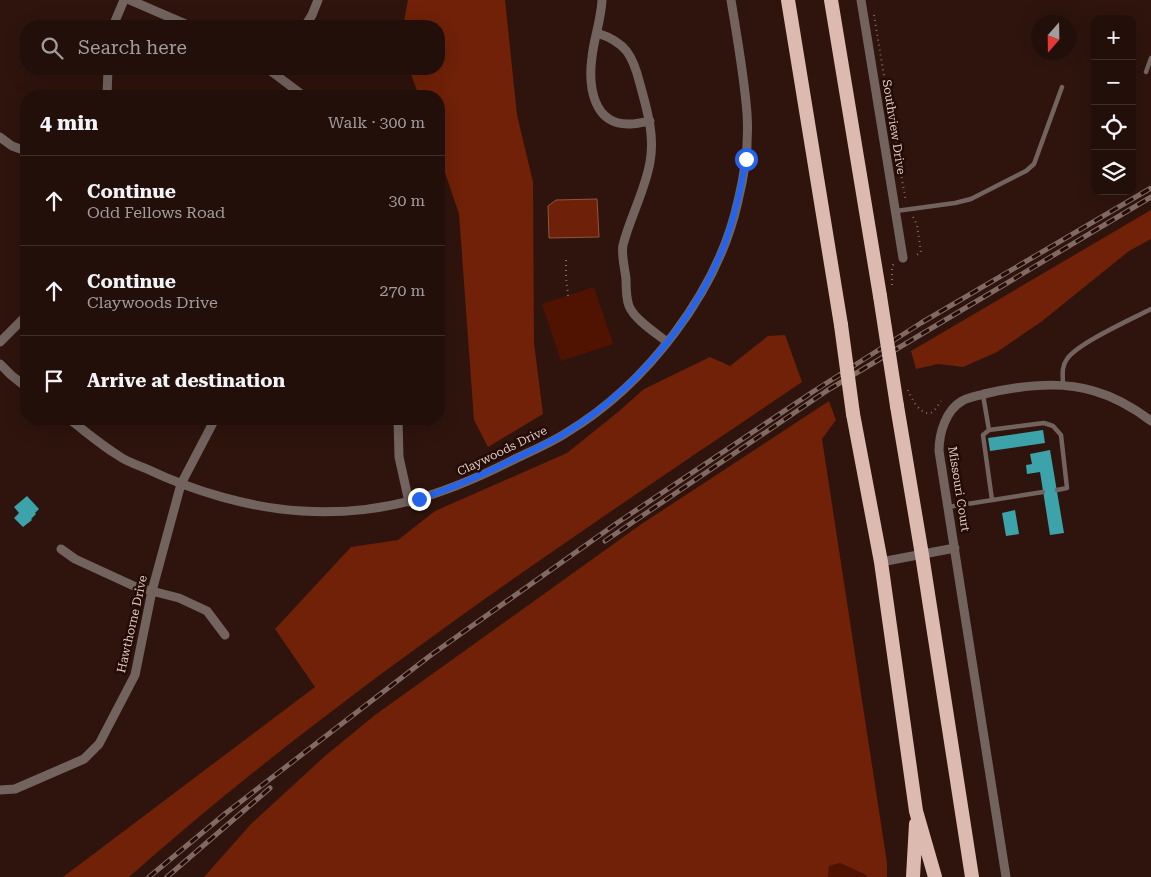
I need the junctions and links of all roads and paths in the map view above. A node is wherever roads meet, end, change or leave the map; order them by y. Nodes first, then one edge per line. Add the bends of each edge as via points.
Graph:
1 (124, 0) edge
2 (130, 0) edge
3 (318, 0) edge
4 (602, 0) edge
5 (731, 0) edge
6 (788, 0) edge
7 (831, 0) edge
8 (861, 0) edge
9 (874, 12) dead end
10 (116, 20) edge
11 (176, 20) edge
12 (308, 20) edge
13 (596, 33) junction
14 (1151, 58) edge
15 (1146, 72) dead end
16 (108, 75) edge
17 (278, 75) edge
18 (1062, 86) dead end
19 (107, 90) edge
20 (297, 90) edge
21 (650, 121) junction
22 (0, 137) edge
23 (20, 149) edge
24 (908, 210) junction
25 (896, 211) junction
26 (903, 258) junction
27 (566, 260) dead end
28 (886, 292) junction
29 (568, 296) dead end
30 (1151, 309) edge
31 (20, 322) edge
32 (0, 342) edge
33 (667, 342) junction
34 (0, 364) edge
35 (20, 382) edge
36 (906, 386) dead end
37 (1063, 386) junction
38 (982, 395) junction
39 (941, 401) dead end
40 (1151, 421) edge
41 (77, 425) edge
42 (212, 425) edge
43 (398, 425) edge
44 (989, 430) junction
45 (181, 484) junction
46 (1057, 490) dead end
47 (1043, 492) dead end
48 (992, 500) junction
49 (409, 502) junction
50 (948, 507) junction
51 (955, 548) junction
52 (61, 549) dead end
53 (922, 554) junction
54 (881, 562) junction
55 (152, 591) junction
56 (225, 634) dead end
57 (0, 790) edge
58 (916, 811) junction
59 (969, 858) junction
60 (913, 877) edge
61 (935, 877) edge
62 (967, 877) edge
63 (972, 877) edge
64 (1006, 877) edge

1 - 10 street
2 - 11 street
3 - 12 street
4 - 13 street
5 - 33 street, Claywoods Drive via 747,115 746,159 735,213 724,244 707,282
6 - 54 highway, bridge via 853,414
7 - 28 highway
8 - 25 street, Southview Drive
9 - 24 path
13 - 21 street via 615,40 630,54
13 - 21 street via 591,74 596,104 603,114 620,123
14 - 15 lane
16 - 19 street
17 - 20 street
18 - 24 lane via 1034,164 971,199
21 - 33 street via 651,160 623,247 628,304 633,313
22 - 23 street
24 - 25 lane
24 - 26 path via 917,225 921,252 913,258
25 - 26 street, Southview Drive
26 - 28 path via 894,262
27 - 29 path
28 - 53 highway, bridge via 897,406
30 - 37 lane via 1080,347 1062,368
31 - 32 street
33 - 49 street, Claywoods Drive via 632,382 566,433 453,488
34 - 35 street
36 - 39 path via 919,409 926,413 935,410
37 - 38 street, Missouri Court via 1034,386
37 - 40 street, Missouri Court via 1093,390 1121,402
38 - 44 lane
38 - 50 street, Missouri Court via 961,401 941,430 939,451
41 - 45 street, Claywoods Drive via 120,457
42 - 45 street, Hawthorne Drive
43 - 49 street via 399,457
44 - 46 lane via 1044,423 1053,426 1061,435 1067,488
44 - 48 lane via 983,435
45 - 49 street, Claywoods Drive via 256,504 300,511 350,511
45 - 55 street, Hawthorne Drive
47 - 48 lane
48 - 50 lane
50 - 51 street, Missouri Court
51 - 53 street, Missouri Court
51 - 64 street, Missouri Court
52 - 55 street via 75,559
53 - 54 street, Missouri Court
53 - 59 highway
54 - 58 highway
55 - 56 street via 179,598 207,611
55 - 57 street, Hawthorne Drive via 135,676 99,744 84,759 15,789
58 - 60 highway
58 - 61 highway
59 - 62 highway
59 - 63 highway

